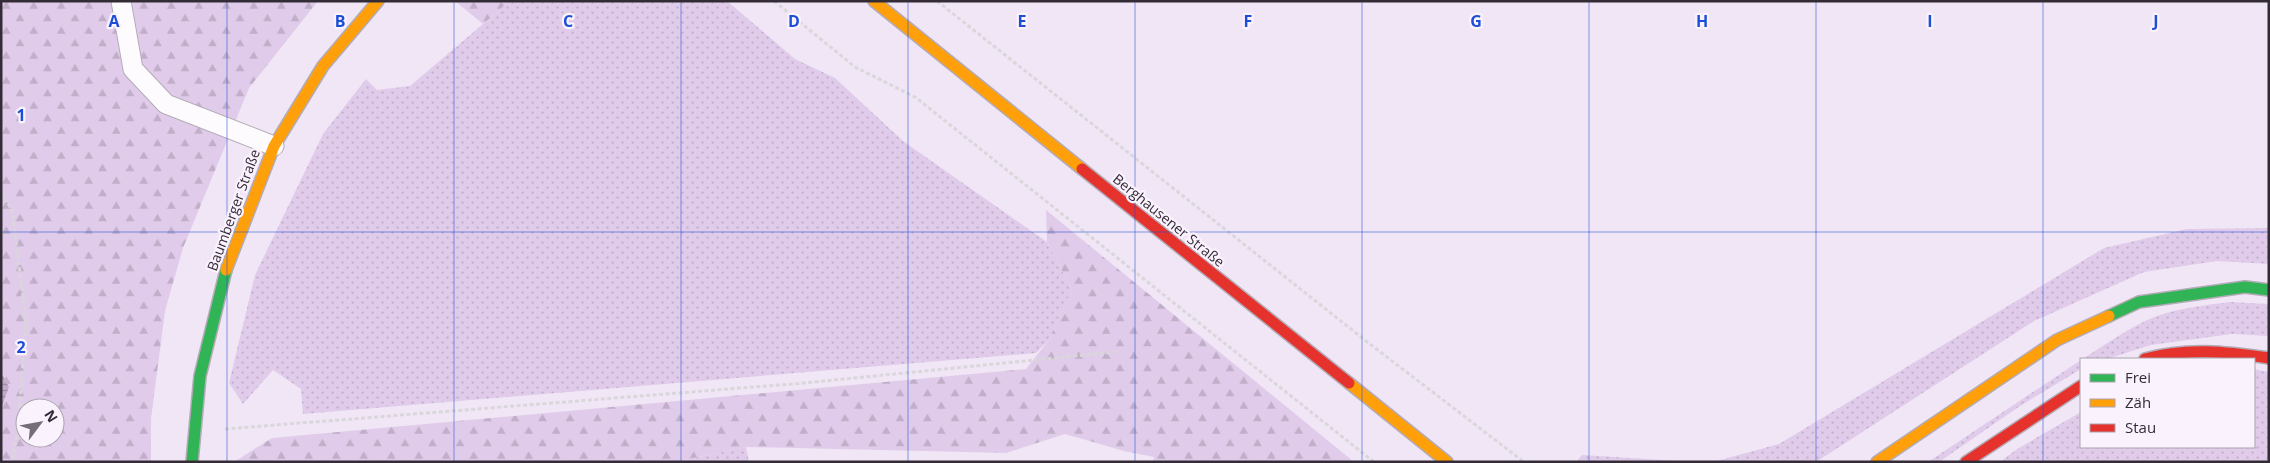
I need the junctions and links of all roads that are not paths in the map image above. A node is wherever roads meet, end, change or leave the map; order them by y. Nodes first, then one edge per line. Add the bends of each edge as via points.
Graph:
1 (120, 1) edge
2 (378, 1) edge
3 (874, 1) edge
4 (274, 146) junction
5 (2269, 290) edge
6 (2148, 358) edge
7 (2269, 358) edge
8 (2080, 387) edge
9 (192, 462) edge
10 (1447, 462) edge
11 (1876, 462) edge
12 (1966, 462) edge

1 - 4 lane via 133,69 166,104
2 - 4 main road, Baumberger Straße via 322,66
3 - 10 main road, Berghausener Straße
4 - 9 main road, Baumberger Straße via 226,269 200,376
5 - 11 main road via 2244,287 2139,302 2057,340
6 - 7 main road via 2216,350
8 - 12 main road

